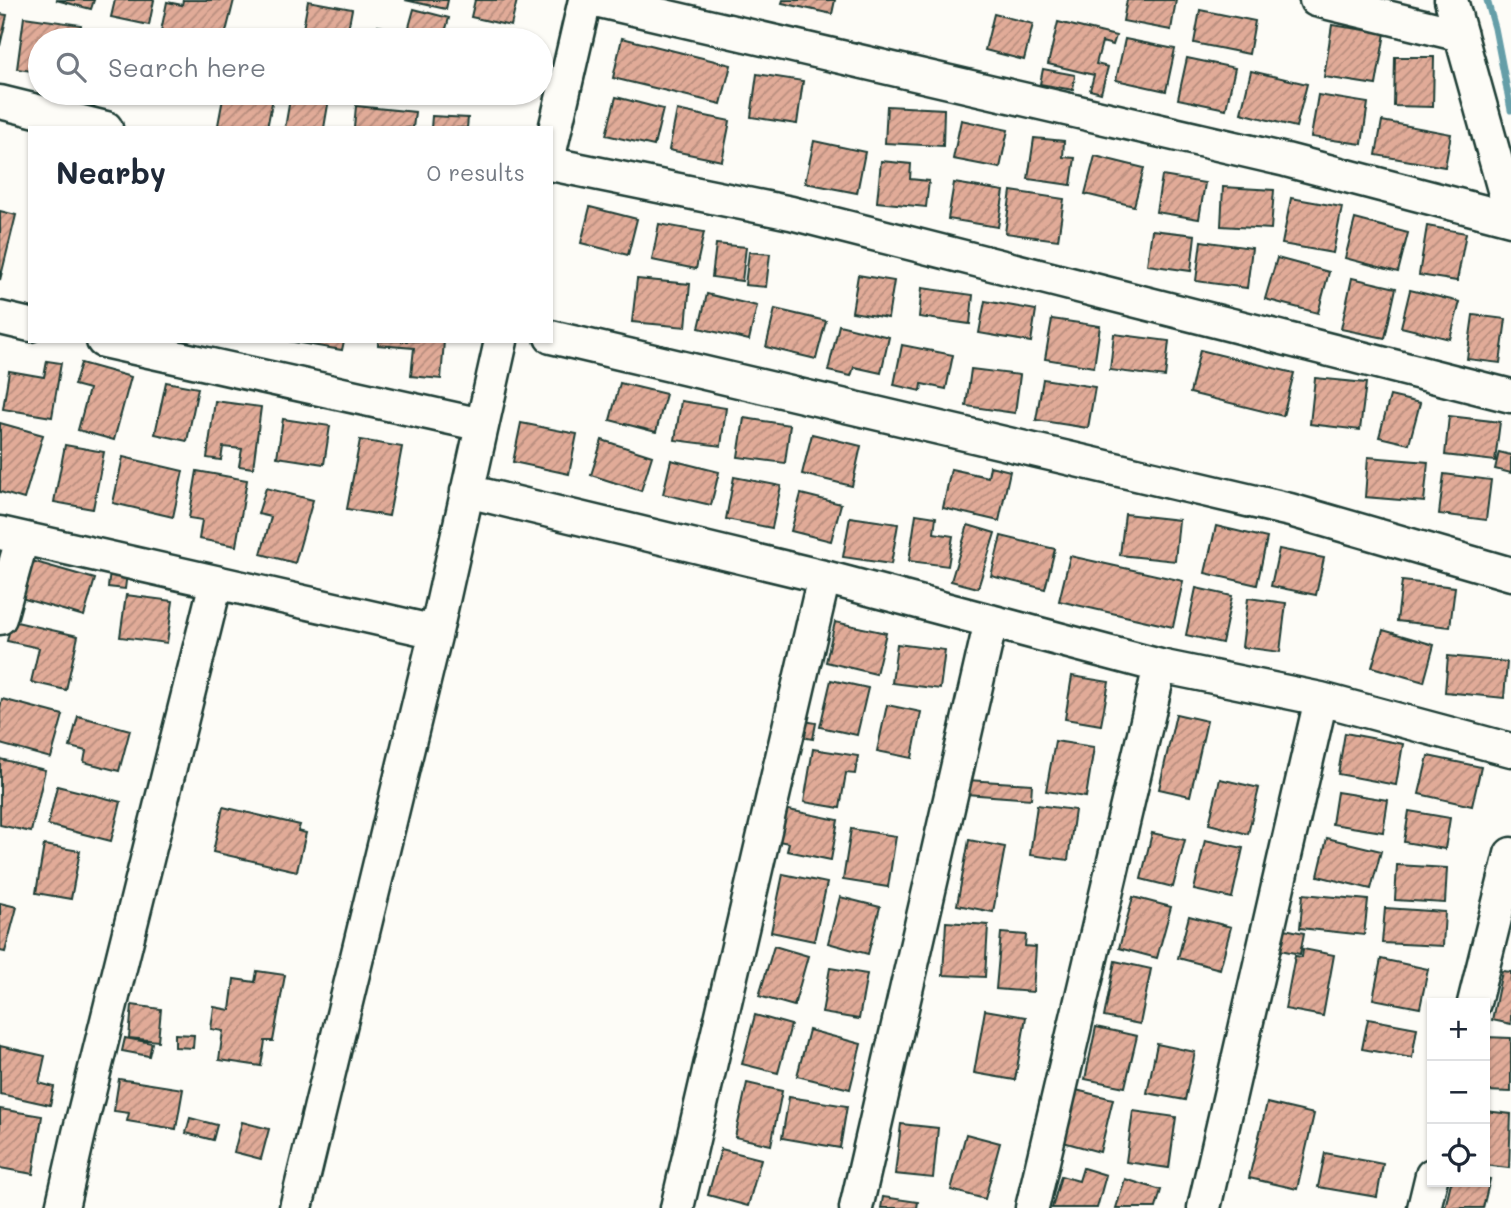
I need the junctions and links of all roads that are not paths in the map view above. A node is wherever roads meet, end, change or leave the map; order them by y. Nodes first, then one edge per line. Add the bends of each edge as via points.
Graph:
1 (585, 0) edge
2 (595, 0) edge
3 (1316, 0) edge
4 (1451, 0) edge
5 (1461, 36) junction
6 (0, 102) edge
7 (98, 126) edge
8 (553, 137) edge
9 (553, 164) edge
10 (1511, 217) edge
11 (0, 318) edge
12 (28, 325) edge
13 (553, 337) edge
14 (112, 343) edge
15 (501, 343) edge
16 (1511, 396) edge
17 (482, 425) junction
18 (467, 491) junction
19 (11, 536) edge
20 (1511, 574) edge
21 (824, 577) junction
22 (216, 582) junction
23 (0, 618) edge
24 (990, 621) junction
25 (436, 632) junction
26 (1160, 666) junction
27 (1321, 699) junction
28 (1511, 750) edge
29 (1511, 854) edge
30 (1475, 998) edge
31 (1429, 1187) edge
32 (62, 1208) edge
33 (296, 1208) edge
34 (677, 1208) edge
35 (856, 1208) edge
36 (1032, 1208) edge
37 (1204, 1208) edge
38 (1424, 1208) edge

1 - 8 street
2 - 10 street via 1286,160
3 - 5 street
4 - 5 street
5 - 10 street
6 - 7 street
9 - 16 street via 791,213
11 - 12 street
13 - 20 street via 1290,510
14 - 17 street
15 - 17 street
17 - 18 street
18 - 21 street
18 - 25 street
19 - 22 street
19 - 23 street
21 - 24 street
21 - 34 street
22 - 25 street
22 - 32 street
24 - 26 street
24 - 35 street
25 - 33 street
26 - 27 street
26 - 36 street
27 - 28 street
27 - 37 street
29 - 30 street
31 - 38 street

